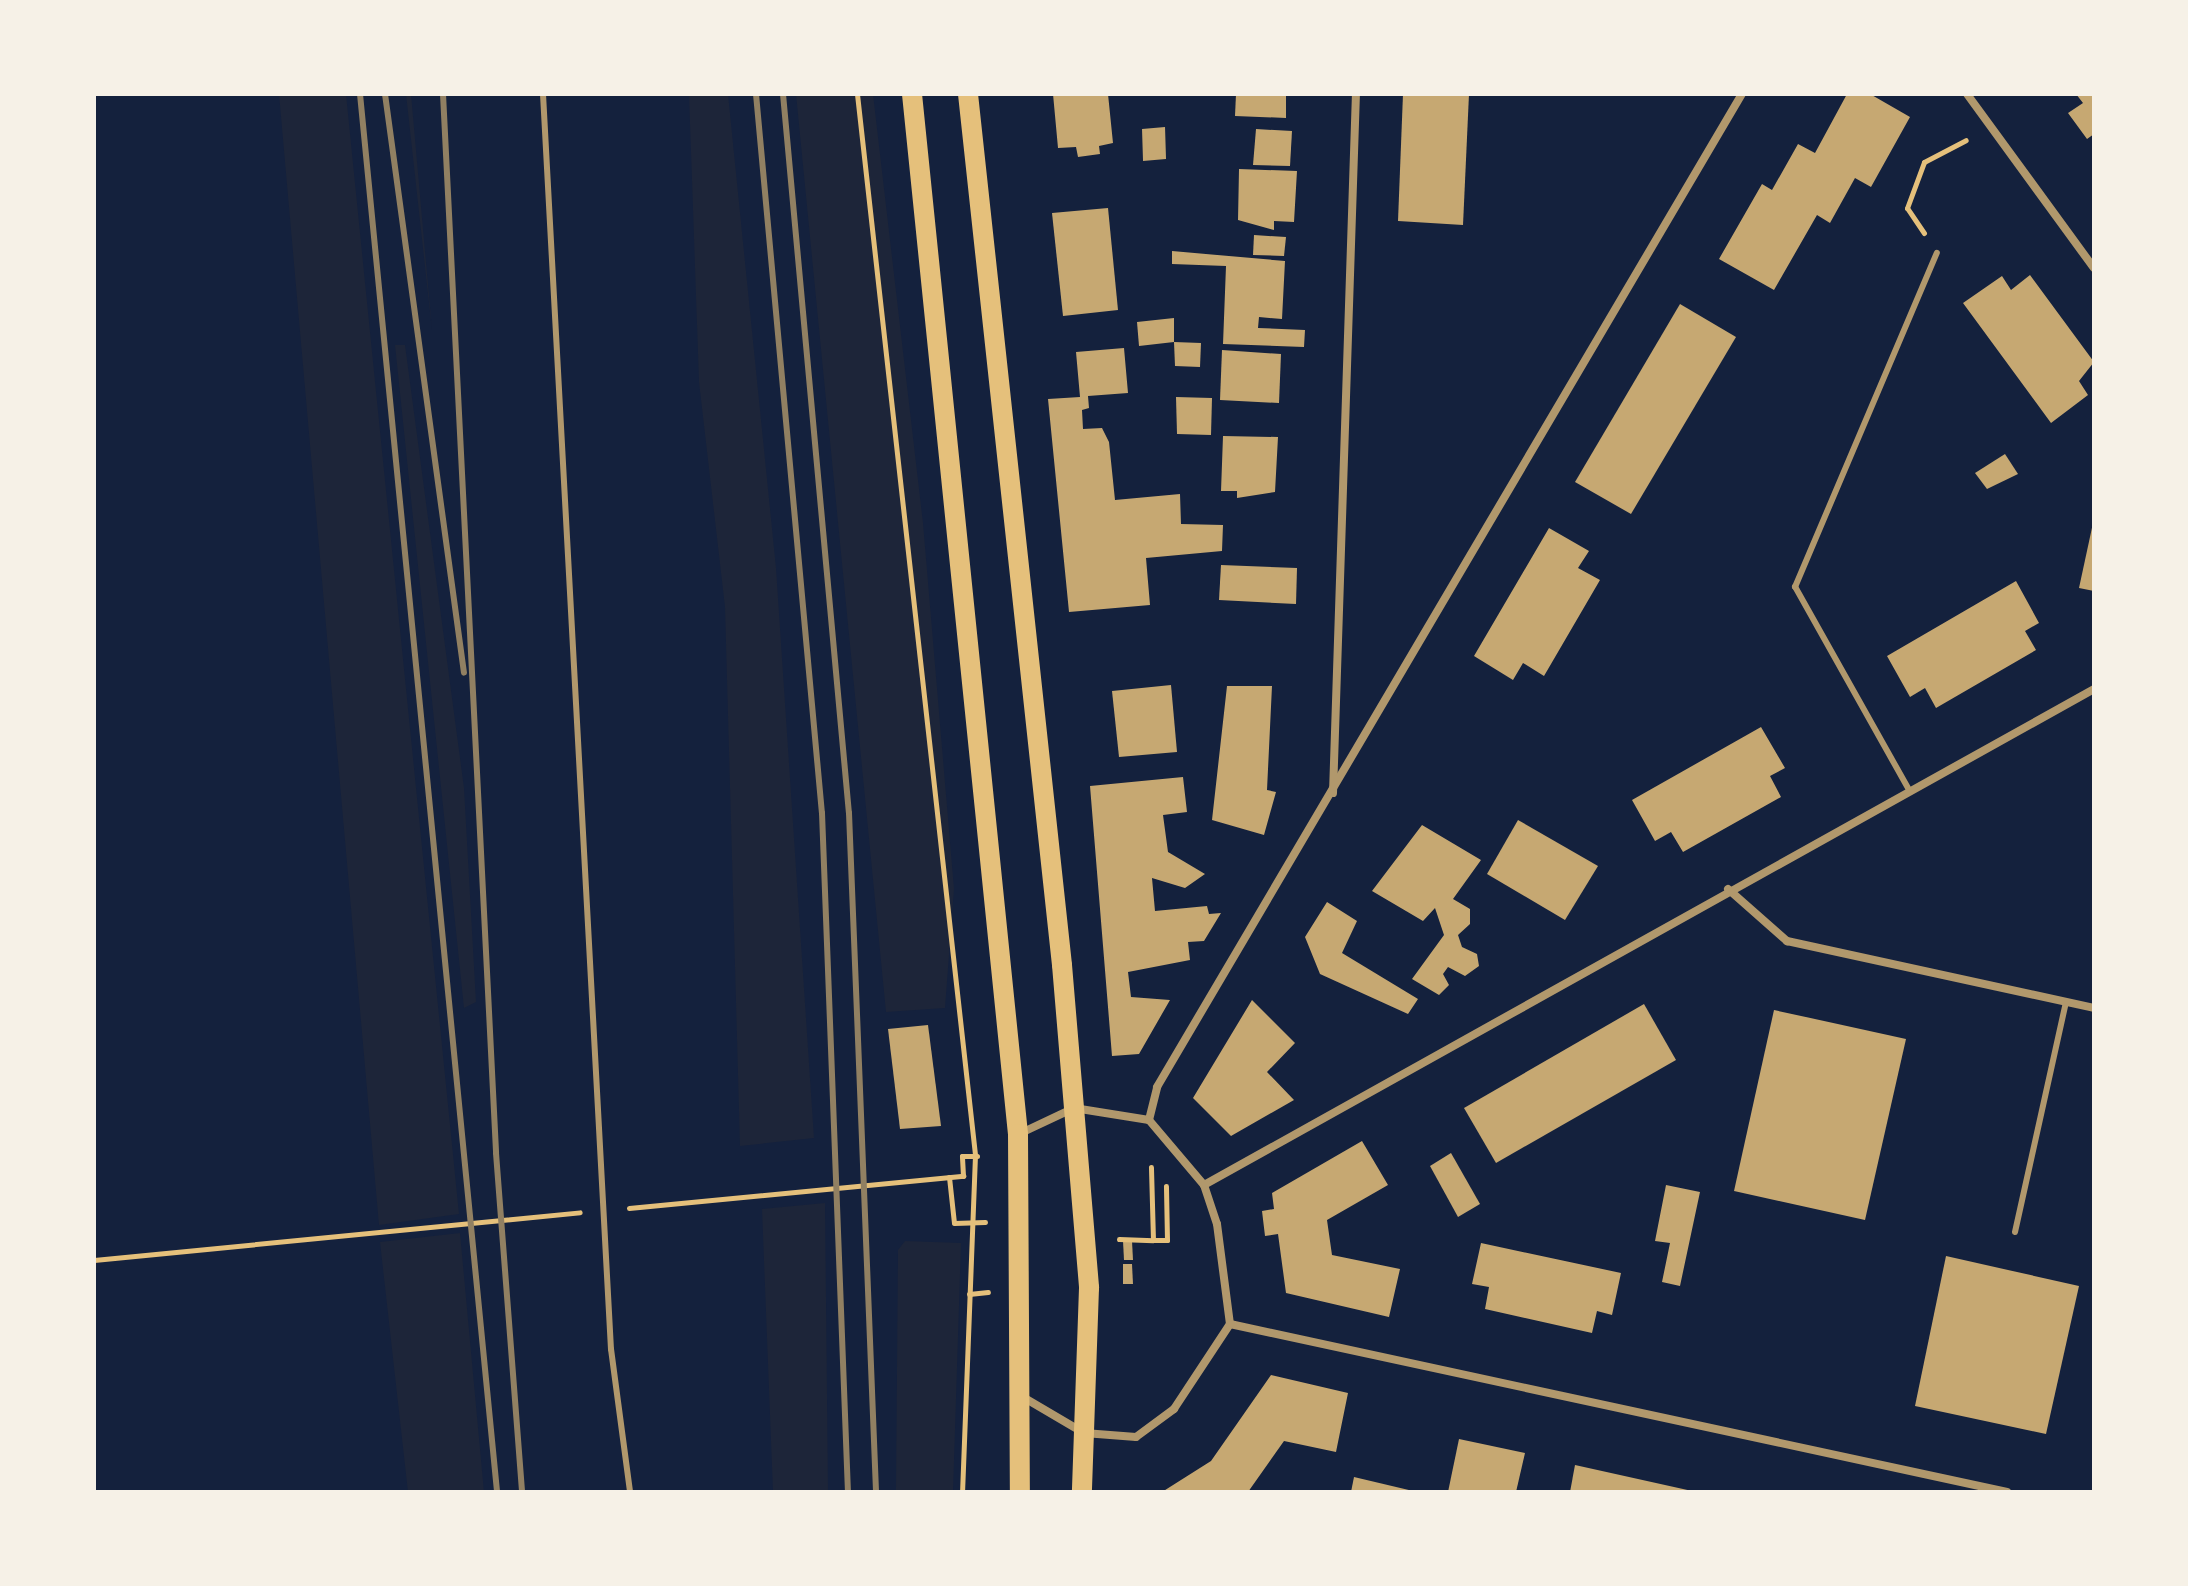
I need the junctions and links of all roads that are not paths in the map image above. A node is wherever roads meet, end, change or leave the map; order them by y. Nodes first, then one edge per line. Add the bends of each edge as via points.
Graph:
1 (543, 94) edge
2 (912, 94) edge
3 (968, 94) edge
4 (1356, 94) edge
5 (1742, 94) edge
6 (1967, 94) edge
7 (1937, 253) road end
8 (2094, 268) edge
9 (2094, 689) edge
10 (1908, 788) junction
11 (1333, 796) junction
12 (1728, 889) junction
13 (2066, 1002) junction
14 (2094, 1008) edge
15 (1074, 1108) junction
16 (1149, 1120) junction
17 (1018, 1134) junction
18 (1204, 1185) junction
19 (2015, 1232) dead end
20 (1230, 1324) junction
21 (1023, 1397) junction
22 (1084, 1433) junction
23 (630, 1492) edge
24 (1020, 1492) edge
25 (1082, 1492) edge
26 (2007, 1492) edge

1 - 23 lane via 607,1286
2 - 17 main road
3 - 15 main road
4 - 11 street
5 - 11 street
6 - 8 street
7 - 10 lane via 1795,587
9 - 10 street
10 - 12 street
11 - 16 street via 1157,1087
12 - 13 street via 1787,941
12 - 18 street
13 - 14 street
13 - 19 lane
15 - 16 street
15 - 17 street
15 - 22 main road via 1089,1288
16 - 18 street
17 - 21 main road
18 - 20 street via 1217,1224
20 - 22 street via 1174,1409 1128,1439
20 - 26 street
21 - 22 street
21 - 24 main road
22 - 25 main road

